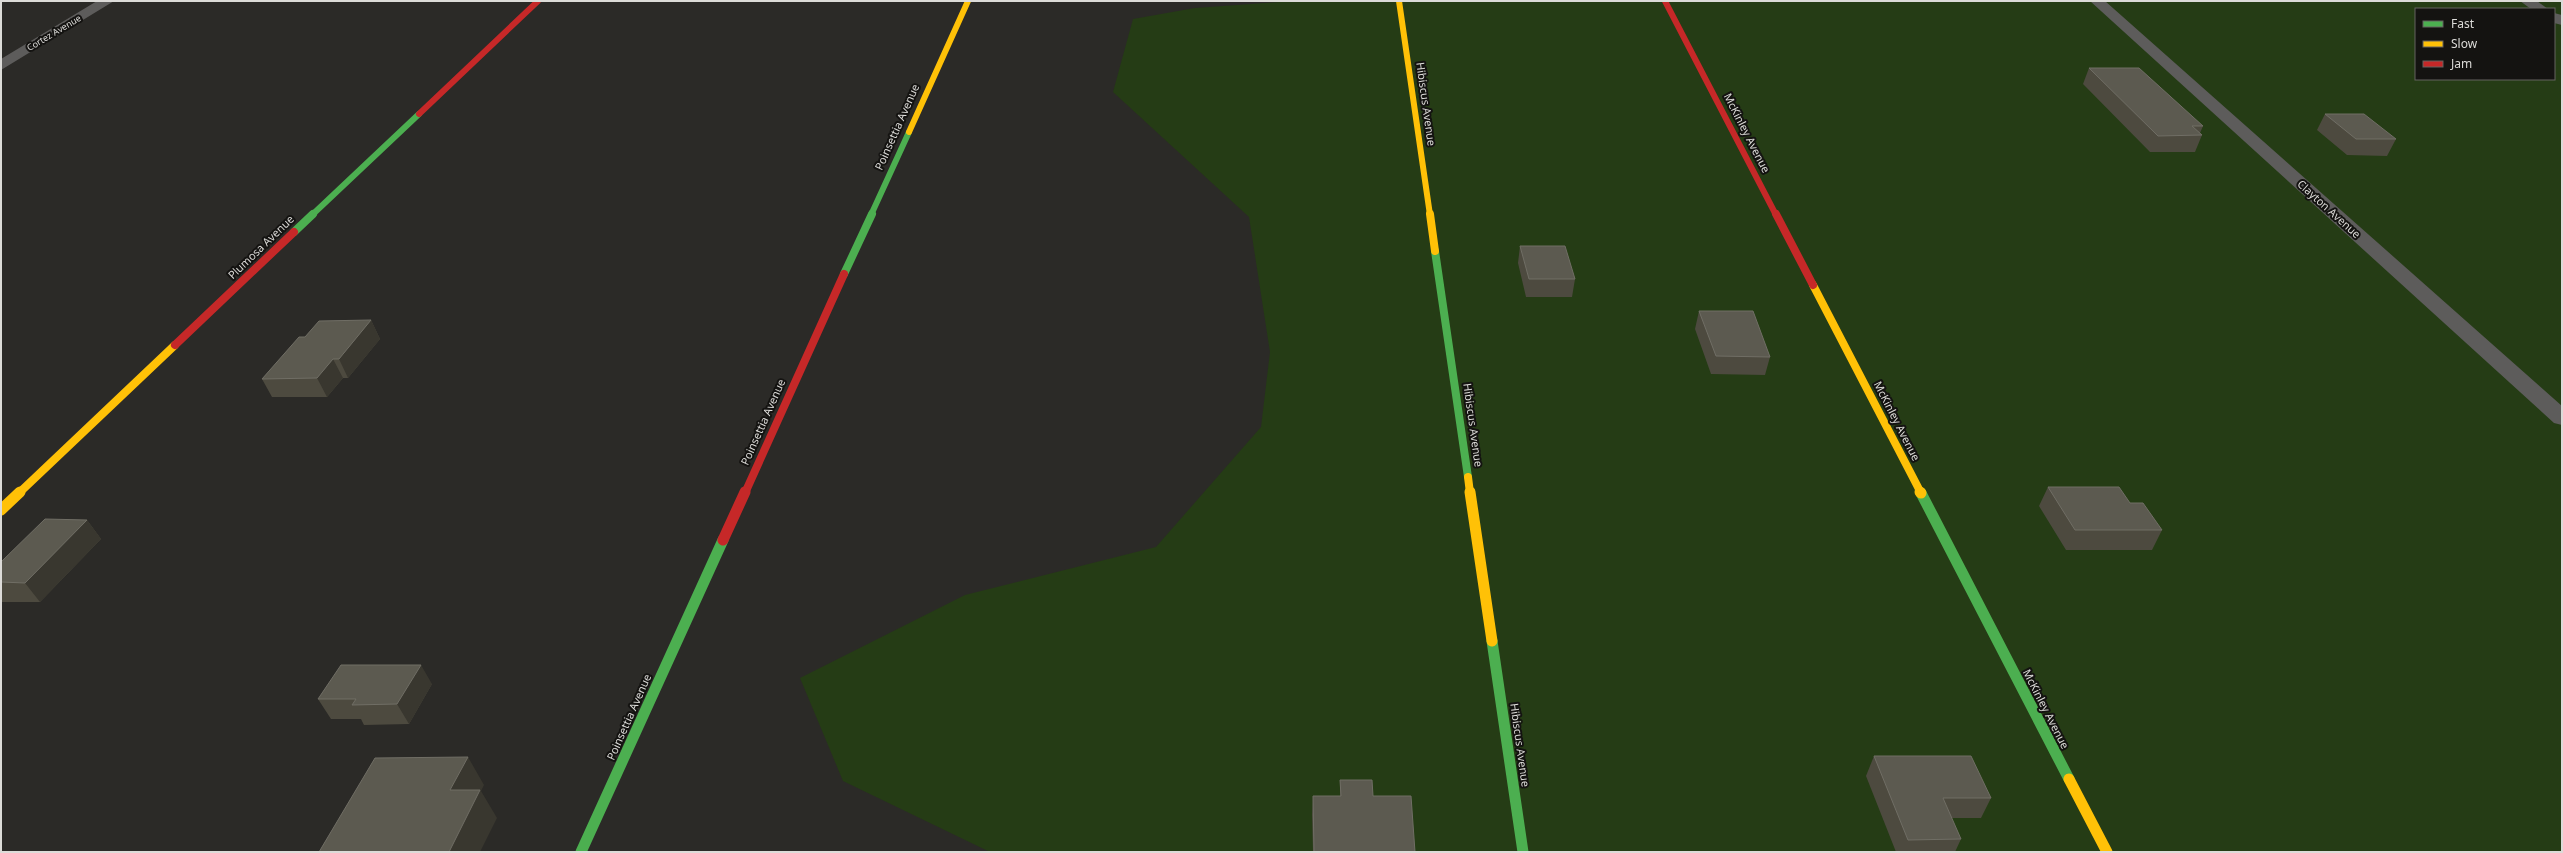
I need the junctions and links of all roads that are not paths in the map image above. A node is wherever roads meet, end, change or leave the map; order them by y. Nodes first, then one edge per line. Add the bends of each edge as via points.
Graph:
1 (106, 1) edge
2 (538, 1) edge
3 (968, 1) edge
4 (1399, 1) edge
5 (1665, 1) edge
6 (2097, 1) edge
7 (2527, 1) edge
8 (2539, 8) edge
9 (1, 65) edge
10 (2562, 418) edge
11 (1, 510) edge
12 (581, 852) edge
13 (1523, 852) edge
14 (2107, 852) edge

1 - 9 street, Cortez Avenue
2 - 11 street, Plumosa Avenue
3 - 12 street, Poinsettia Avenue
4 - 13 street, Hibiscus Avenue
5 - 14 street, McKinley Avenue
6 - 10 street, Clayton Avenue
7 - 8 street

